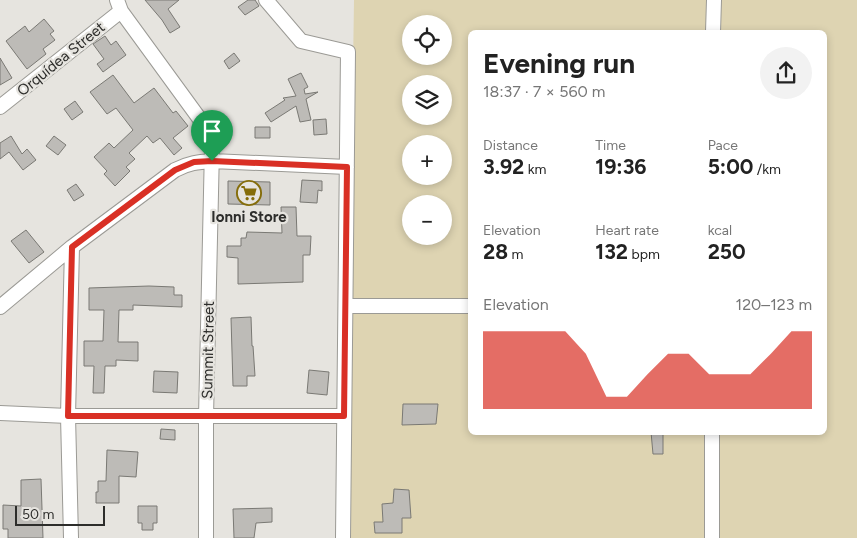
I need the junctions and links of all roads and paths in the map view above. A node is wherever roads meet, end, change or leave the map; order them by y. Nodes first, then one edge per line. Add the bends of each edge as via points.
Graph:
1 (266, 0) edge
2 (714, 0) edge
3 (119, 5) edge
4 (714, 30) edge
5 (0, 107) edge
6 (212, 161) junction
7 (347, 167) junction
8 (72, 247) junction
9 (346, 306) junction
10 (468, 306) edge
11 (0, 307) edge
12 (0, 413) edge
13 (68, 416) junction
14 (344, 416) junction
15 (206, 417) junction
16 (712, 435) edge
17 (71, 538) edge
18 (206, 538) edge
19 (343, 538) edge
20 (712, 538) edge

1 - 7 street via 301,41 348,52
2 - 4 street
3 - 5 street, Orquídea Street
3 - 6 street, Summit Street via 207,130
6 - 7 street
6 - 8 street via 194,162 175,170
6 - 15 street, Summit Street
7 - 9 street
8 - 11 street
8 - 13 street
9 - 10 street
9 - 14 street
12 - 13 street
13 - 15 street
13 - 17 street
14 - 15 street
14 - 19 street
15 - 18 street, Summit Street
16 - 20 street

